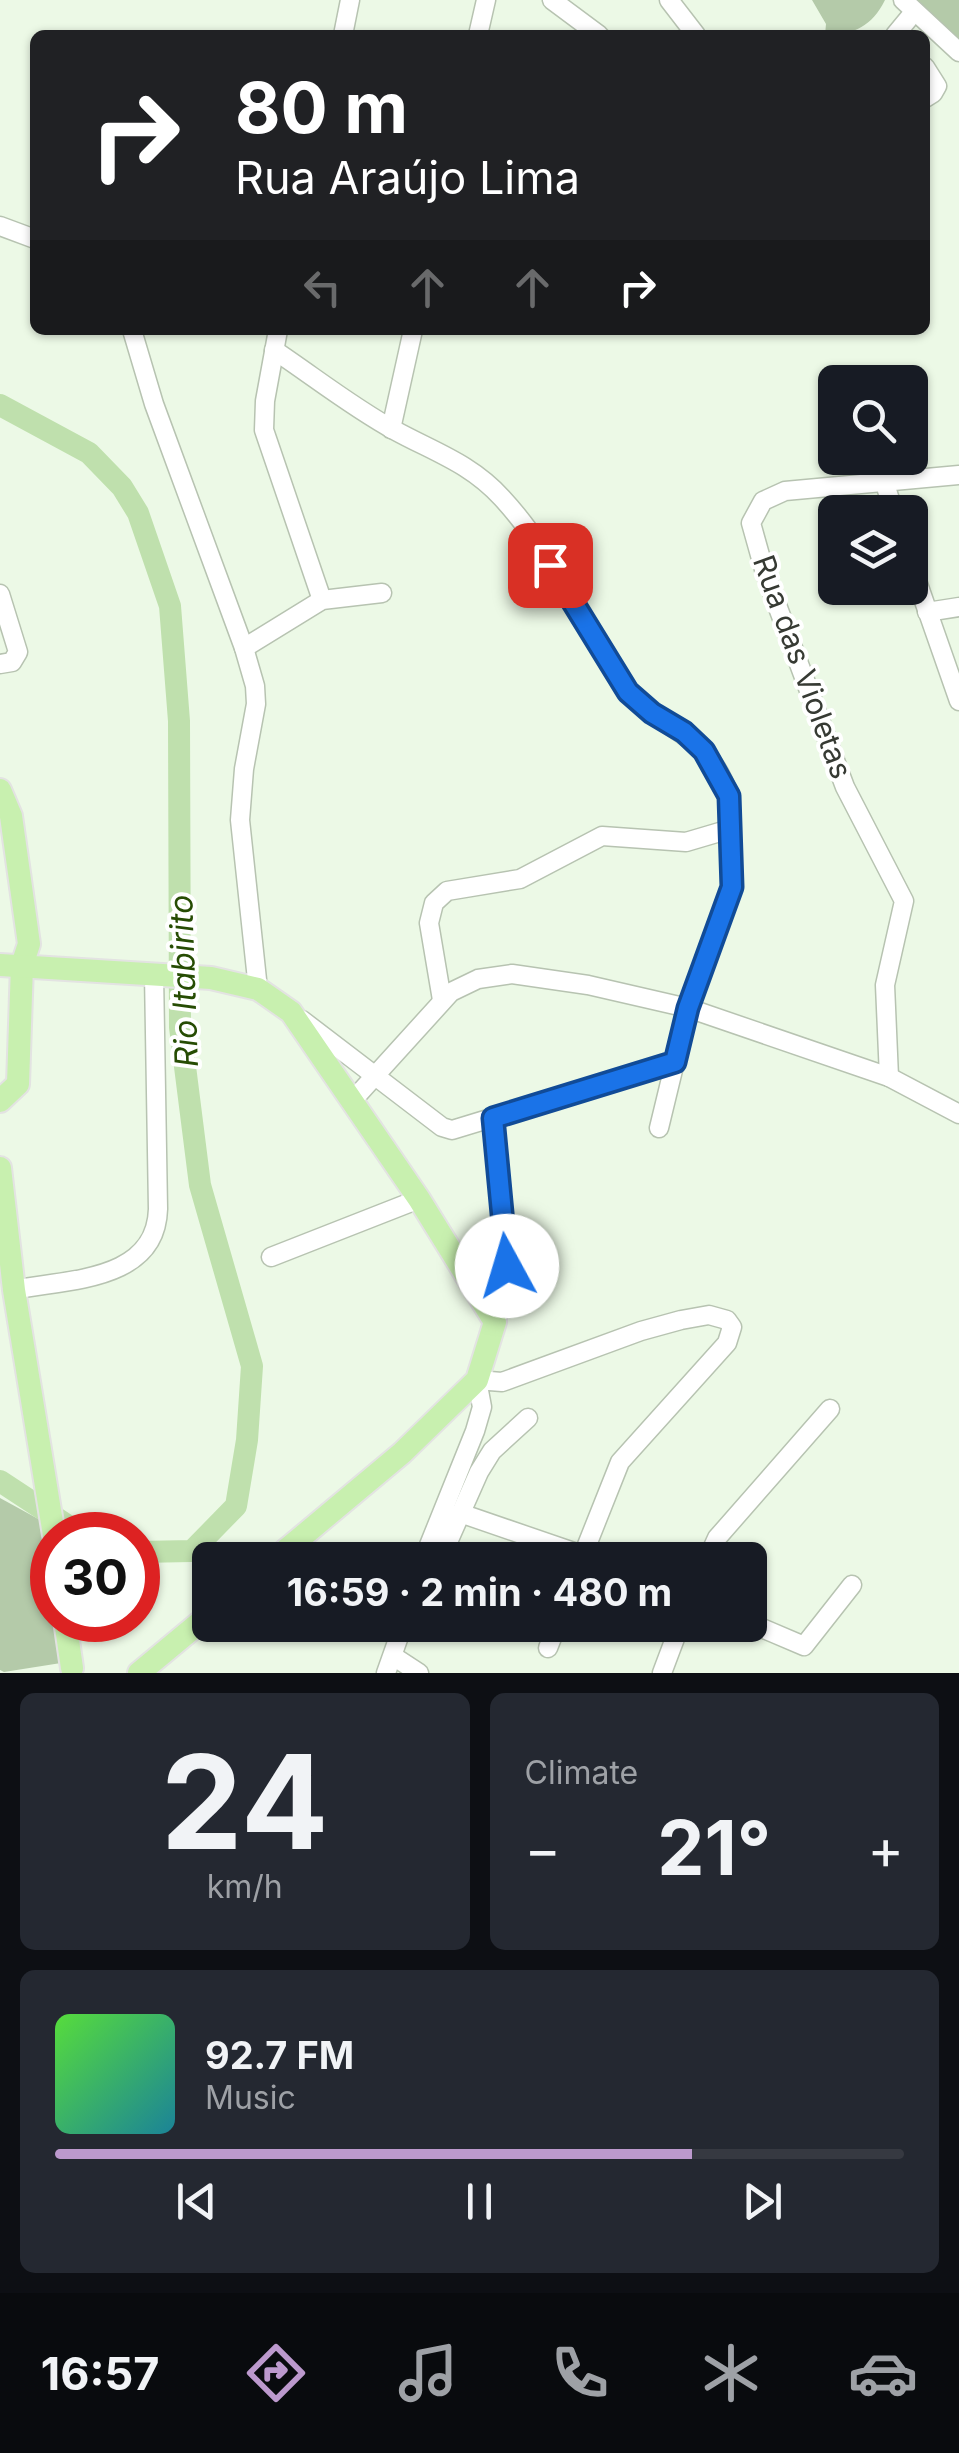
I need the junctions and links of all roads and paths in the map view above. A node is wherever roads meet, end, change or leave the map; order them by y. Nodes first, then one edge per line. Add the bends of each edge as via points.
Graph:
1 (350, 0) edge
2 (486, 0) edge
3 (552, 0) edge
4 (669, 0) edge
5 (908, 6) edge
6 (345, 30) edge
7 (479, 30) edge
8 (592, 30) edge
9 (692, 30) edge
10 (897, 30) edge
11 (959, 52) edge
12 (930, 74) edge
13 (930, 96) edge
14 (0, 226) edge
15 (30, 238) edge
16 (133, 335) edge
17 (277, 335) edge
18 (412, 335) edge
19 (274, 350) junction
20 (391, 429) junction
21 (959, 475) edge
22 (884, 480) junction
23 (889, 495) edge
24 (382, 593) dead end
25 (0, 594) edge
26 (322, 600) junction
27 (924, 605) edge
28 (959, 608) edge
29 (926, 612) junction
30 (244, 648) junction
31 (0, 664) edge
32 (959, 701) edge
33 (0, 790) edge
34 (730, 829) junction
35 (11, 965) edge
36 (159, 974) junction
37 (258, 990) junction
38 (442, 1000) junction
39 (688, 1008) junction
40 (291, 1012) junction
41 (675, 1062) junction
42 (375, 1074) junction
43 (889, 1077) junction
44 (353, 1100) junction
45 (0, 1101) edge
46 (959, 1114) edge
47 (493, 1118) junction
48 (659, 1128) dead end
49 (0, 1168) edge
50 (419, 1199) junction
51 (5, 1256) edge
52 (271, 1257) dead end
53 (14, 1290) junction
54 (496, 1322) junction
55 (477, 1380) junction
56 (830, 1409) dead end
57 (528, 1418) dead end
58 (51, 1512) edge
59 (460, 1513) junction
60 (296, 1542) edge
61 (430, 1542) edge
62 (448, 1542) edge
63 (542, 1542) edge
64 (592, 1542) edge
65 (715, 1542) edge
66 (852, 1585) dead end
67 (192, 1629) edge
68 (767, 1630) edge
69 (68, 1642) edge
70 (550, 1642) edge
71 (674, 1642) edge
72 (548, 1648) dead end
73 (389, 1664) edge
74 (71, 1671) edge
75 (139, 1673) edge
76 (419, 1673) edge
77 (662, 1673) edge

1 - 6 street
2 - 7 street
3 - 8 street
4 - 9 street
5 - 10 street
5 - 11 street
12 - 13 street via 937,86
14 - 15 street
16 - 30 street
17 - 19 street
18 - 20 street
19 - 20 street
19 - 26 street via 264,430
20 - 34 street via 455,459 500,496 628,692 684,732 717,770 729,796
21 - 22 street, Rua das Violetas
22 - 23 street
22 - 43 street, Rua das Violetas via 785,491 764,502 751,523 845,787 904,901 885,985
24 - 26 street
25 - 31 street via 18,652
26 - 30 street
27 - 29 street
28 - 29 street
29 - 32 street
30 - 37 street via 256,704 240,820
33 - 35 main road via 11,816 28,944
34 - 38 street via 686,842 602,836 520,879 446,891 428,922
34 - 39 street via 732,887
35 - 36 main road
35 - 45 main road via 18,1084
36 - 37 main road
36 - 53 street via 157,1228 147,1246 106,1274
37 - 40 main road
38 - 39 street via 478,980 512,974
38 - 42 street
39 - 41 street
39 - 43 street
40 - 42 street
40 - 44 main road
41 - 47 street
41 - 48 street
42 - 44 street
42 - 47 street via 442,1127 462,1129
43 - 46 street
44 - 50 main road
47 - 54 street via 509,1286
49 - 51 main road
50 - 52 street
50 - 54 main road
51 - 53 main road
53 - 58 main road
54 - 55 main road
55 - 60 main road
55 - 61 street via 482,1407 476,1431
55 - 64 street via 502,1382 681,1320 727,1320 728,1343 620,1462
56 - 65 street
57 - 59 street via 492,1451
59 - 62 street
59 - 63 street
66 - 68 street via 804,1646
67 - 75 main road
69 - 74 main road
70 - 72 street
71 - 77 street
73 - 76 street

